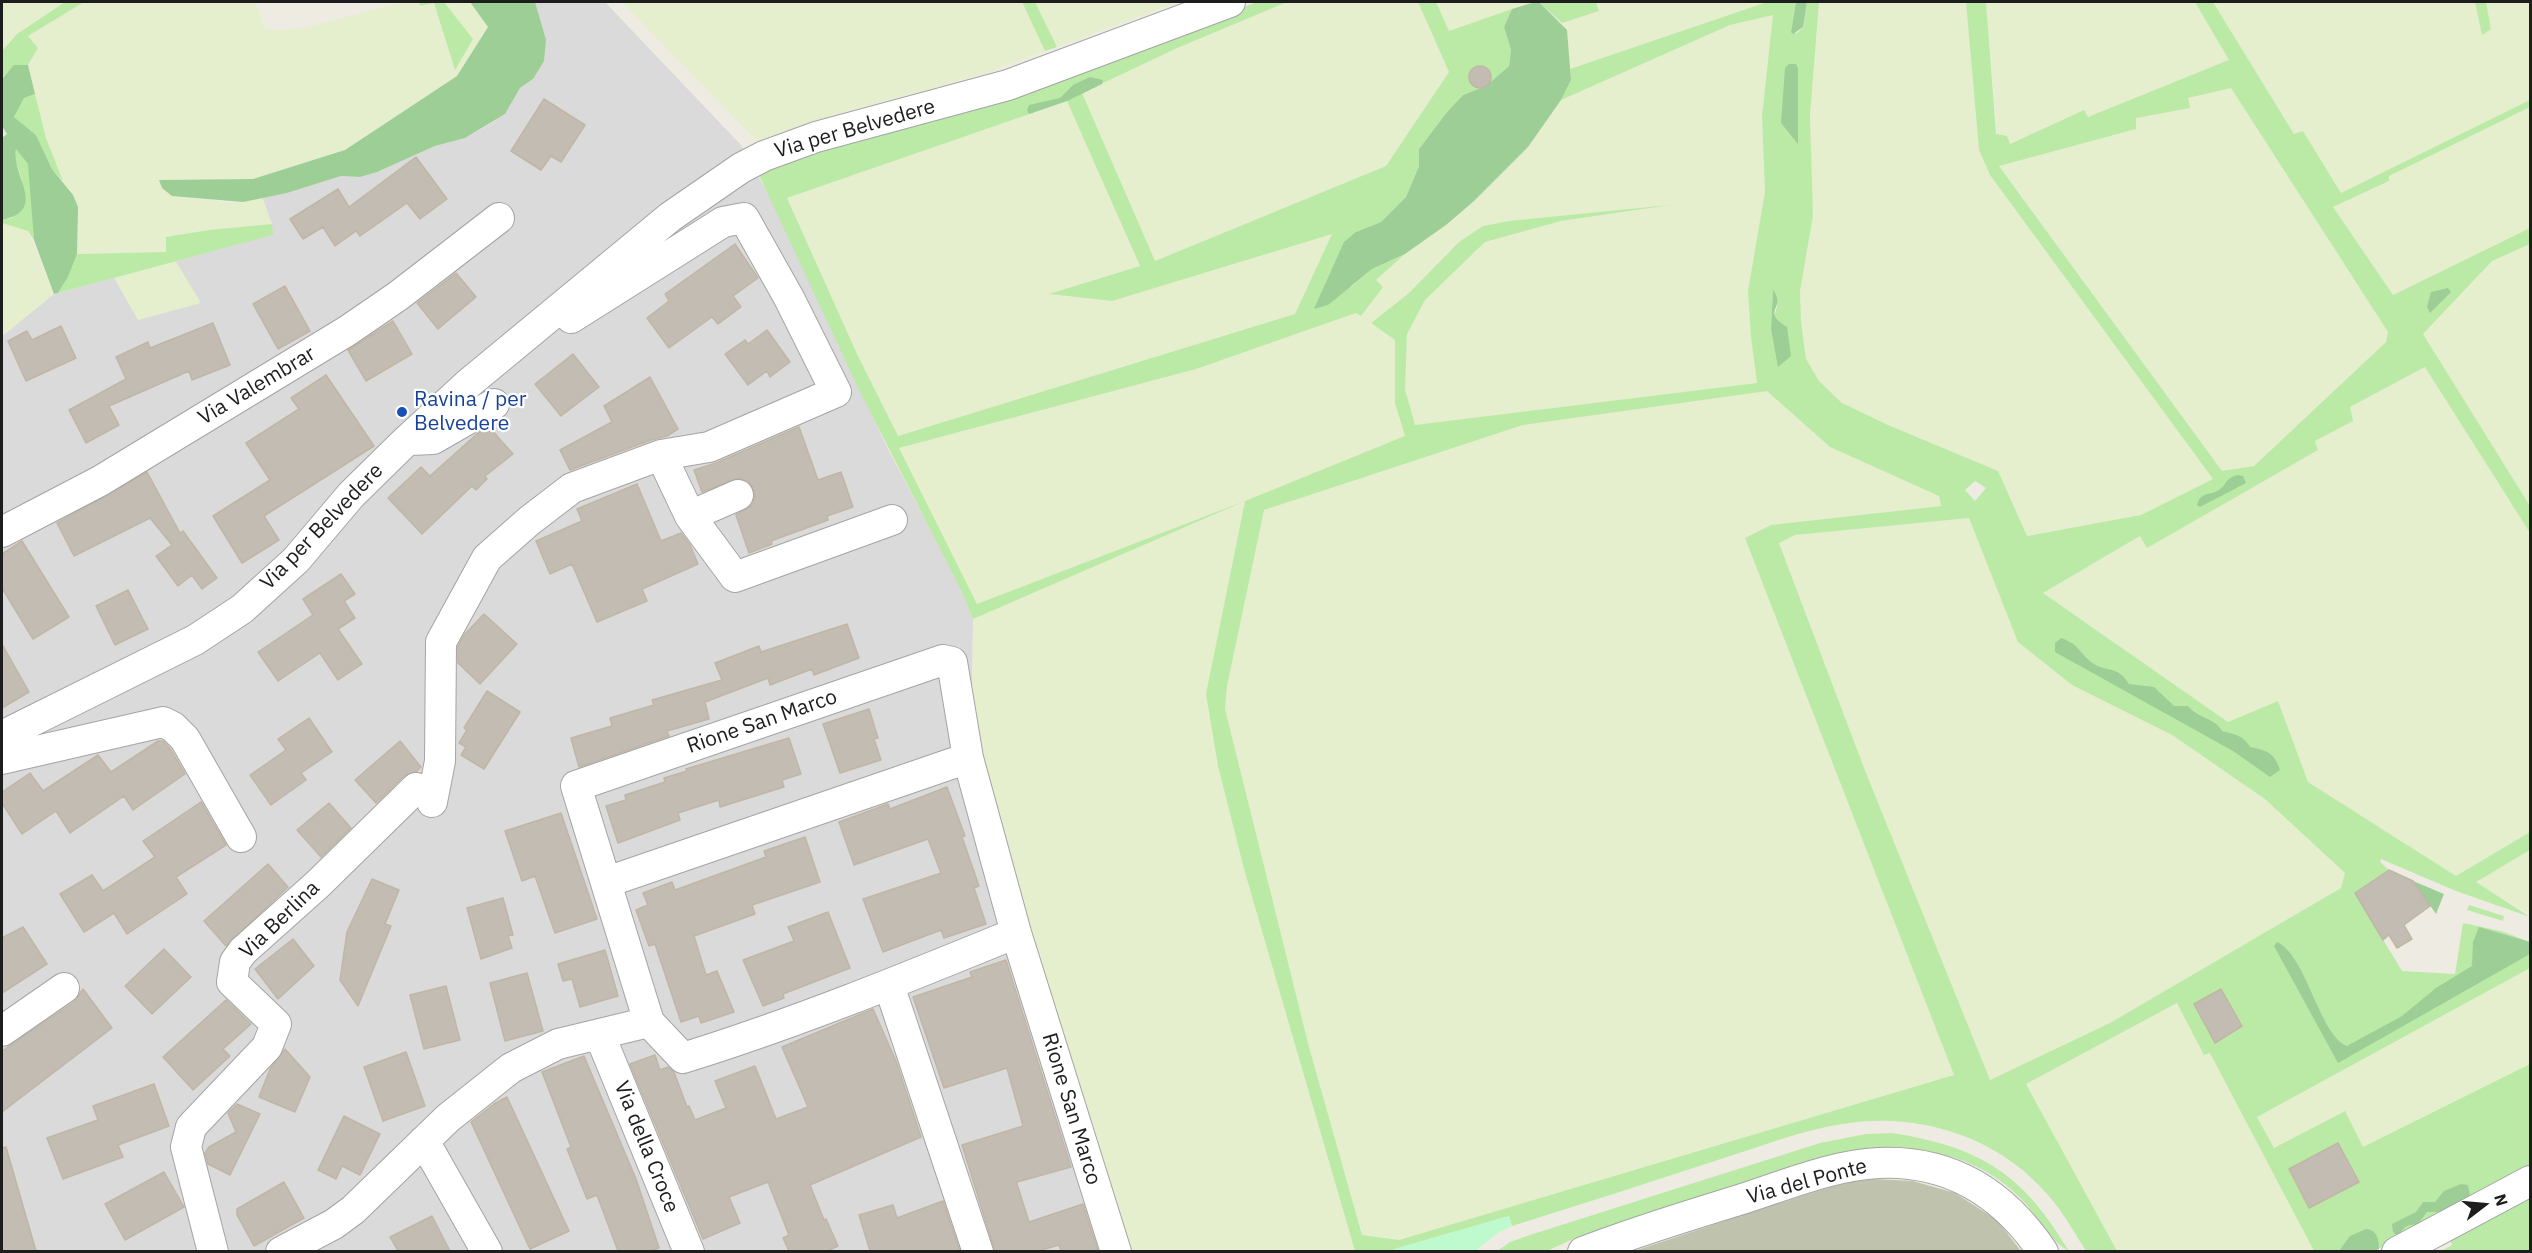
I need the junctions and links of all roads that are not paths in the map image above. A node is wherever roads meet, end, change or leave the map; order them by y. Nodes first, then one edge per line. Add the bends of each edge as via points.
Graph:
1 (1230, 2) edge
2 (499, 219) dead end
3 (469, 383) junction
4 (494, 404) dead end
5 (406, 441) junction
6 (661, 455) junction
7 (738, 495) dead end
8 (690, 516) junction
9 (892, 520) dead end
10 (2, 532) edge
11 (2, 735) edge
12 (968, 758) junction
13 (2, 759) edge
14 (428, 788) joint
15 (241, 837) dead end
16 (607, 882) junction
17 (1016, 933) junction
18 (889, 985) junction
19 (64, 988) dead end
20 (649, 1022) junction
21 (2, 1031) edge
22 (603, 1043) dead end
23 (424, 1141) junction
24 (2530, 1181) edge
25 (213, 1251) edge
26 (281, 1251) edge
27 (488, 1251) edge
28 (689, 1251) edge
29 (978, 1251) edge
30 (1116, 1251) edge
31 (1583, 1251) edge
32 (2043, 1251) edge
33 (2397, 1251) edge

1 - 3 street, Via per Belvedere via 1008,85 816,137 764,156 718,182 670,217
2 - 10 street, Via Valembrar via 347,331 100,481
3 - 5 street, Via per Belvedere
3 - 6 street, Via per Belvedere via 723,222 744,218 836,392 709,447
4 - 5 street via 434,439
5 - 11 street, Via per Belvedere via 351,495 296,560 242,609 195,640
6 - 8 street
6 - 14 street, Via per Belvedere via 572,488 487,558 441,642 440,761
7 - 8 street
8 - 9 street via 735,577
12 - 16 street
12 - 16 street, Rione San Marco via 952,662 943,660 576,786
12 - 17 street, Rione San Marco
13 - 15 street via 163,722 185,739
14 - 25 street, Via Berlina via 243,951 235,963 232,982 276,1024 267,1047 191,1127 186,1147
16 - 20 street, Rione San Marco
17 - 18 street, Rione San Marco
17 - 30 street, Rione San Marco
18 - 20 street, Rione San Marco via 683,1058
18 - 29 street
19 - 21 street
20 - 23 street via 558,1044 511,1068
22 - 28 street, Via della Croce
23 - 26 street via 353,1210
23 - 27 street
24 - 33 street
31 - 32 street, Via del Ponte via 1809,1178 1878,1163 1927,1166 1973,1184 2014,1214

